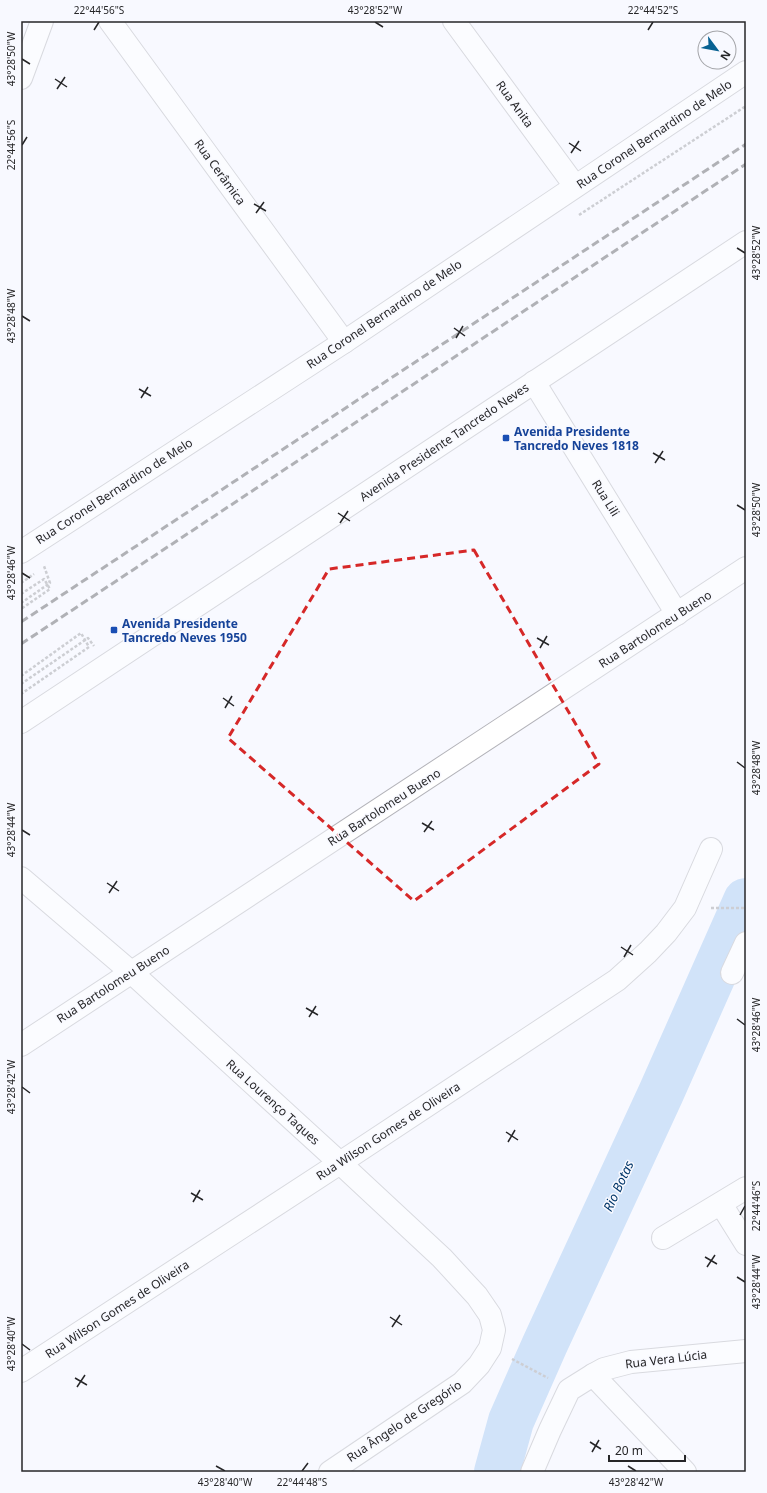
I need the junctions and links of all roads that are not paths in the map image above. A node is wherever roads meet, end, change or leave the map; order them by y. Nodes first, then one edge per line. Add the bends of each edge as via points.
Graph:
1 (42, 21) edge
2 (110, 21) edge
3 (454, 21) edge
4 (746, 72) edge
5 (21, 78) edge
6 (575, 186) junction
7 (746, 242) edge
8 (344, 342) junction
9 (534, 382) junction
10 (21, 552) edge
11 (746, 568) edge
12 (677, 614) junction
13 (21, 722) edge
14 (711, 849) dead end
15 (21, 878) edge
16 (746, 943) edge
17 (131, 972) junction
18 (732, 973) dead end
19 (21, 1045) edge
20 (340, 1163) junction
21 (746, 1188) edge
22 (721, 1204) junction
23 (663, 1238) dead end
24 (746, 1244) edge
25 (490, 1348) joint
26 (746, 1351) edge
27 (21, 1371) edge
28 (593, 1375) junction
29 (330, 1472) edge
30 (532, 1472) edge
31 (685, 1472) edge

1 - 5 street
2 - 8 street, Rua Cerâmica
3 - 6 street, Rua Anita
4 - 6 street, Rua Coronel Bernardino de Melo
6 - 8 street, Rua Coronel Bernardino de Melo
7 - 9 street, Avenida Presidente Tancredo Neves
8 - 10 street, Rua Coronel Bernardino de Melo
9 - 12 street, Rua Lili
9 - 13 street, Avenida Presidente Tancredo Neves
11 - 12 street, Rua Bartolomeu Bueno
12 - 17 street, Rua Bartolomeu Bueno
14 - 20 street, Rua Wilson Gomes de Oliveira via 685,908 666,933 617,980
15 - 17 street, Rua Lourenço Taques
16 - 18 street
17 - 19 street, Rua Bartolomeu Bueno
17 - 20 street, Rua Lourenço Taques
20 - 25 street, Rua Lourenço Taques via 442,1258 477,1296 490,1315 494,1330
20 - 27 street, Rua Wilson Gomes de Oliveira
21 - 22 street
22 - 23 street
22 - 24 street
25 - 29 street, Rua Ângelo de Gregório via 479,1365 462,1383
26 - 28 street, Rua Vera Lúcia via 630,1362 604,1369
28 - 30 street, Rua Vera Lúcia via 569,1390
28 - 31 street

